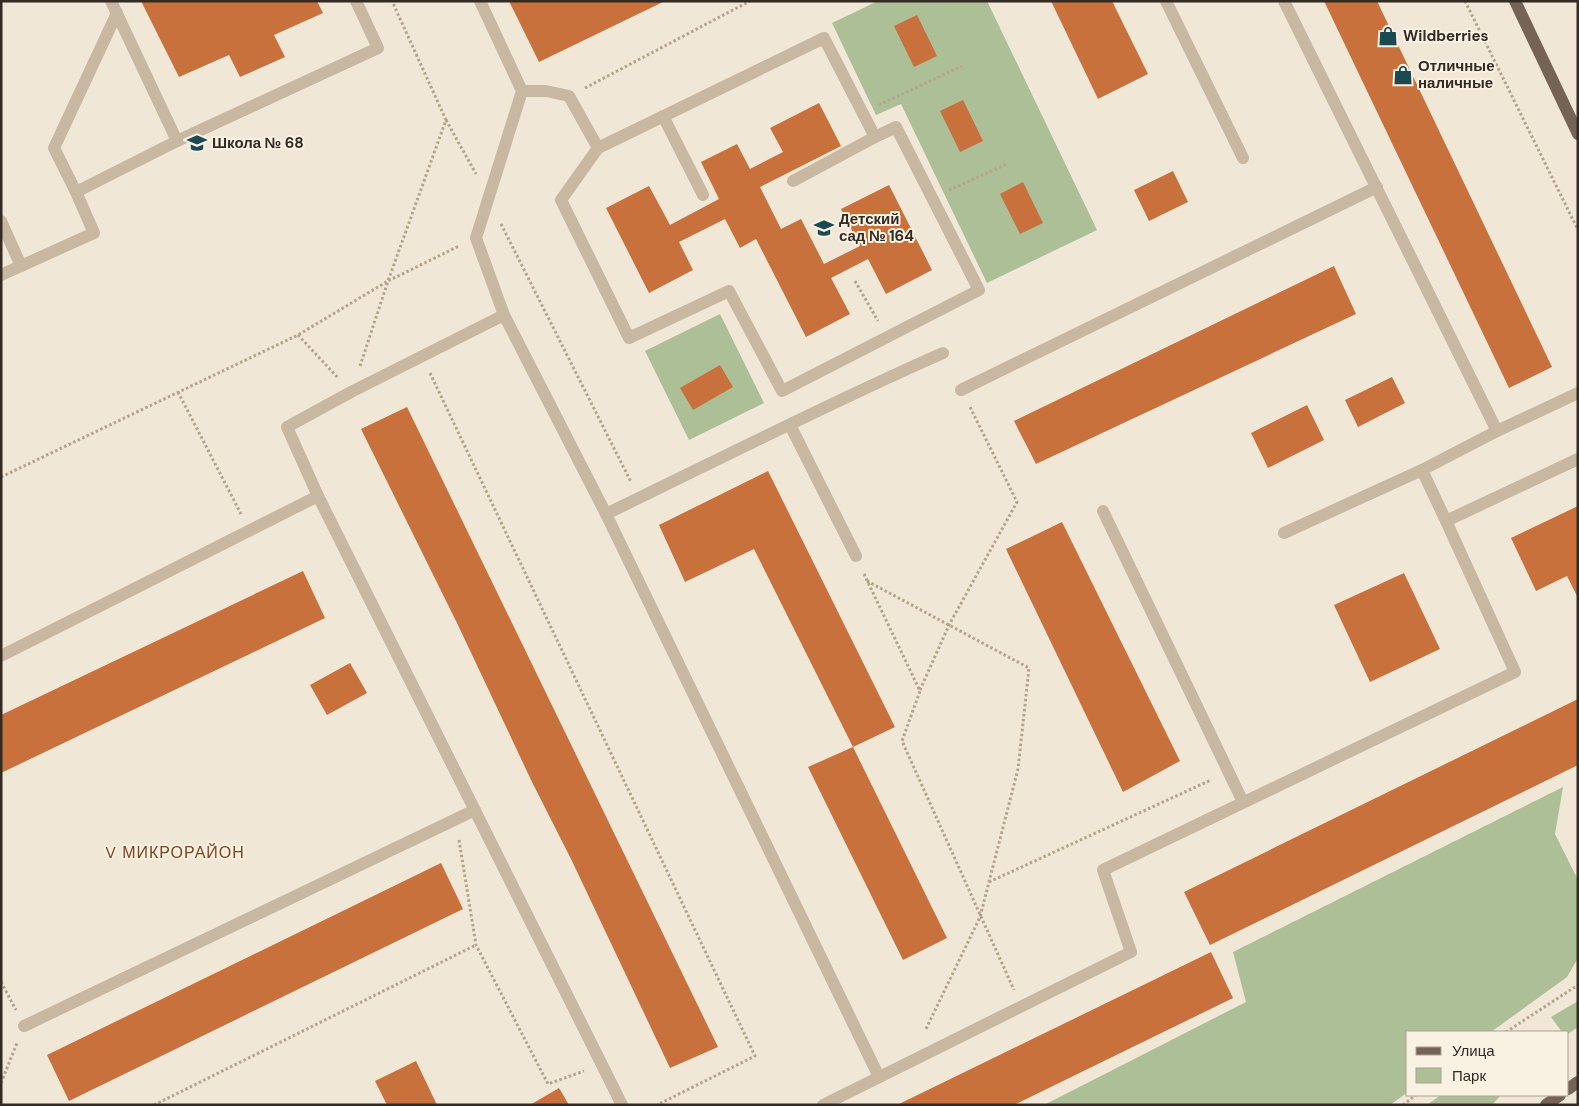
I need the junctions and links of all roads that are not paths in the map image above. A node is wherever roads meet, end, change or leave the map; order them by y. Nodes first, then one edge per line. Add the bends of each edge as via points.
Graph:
1 (111, 1) edge
2 (356, 1) edge
3 (480, 1) edge
4 (1166, 1) edge
5 (1284, 1) edge
6 (1515, 1) edge
7 (117, 13) junction
8 (522, 91) junction
9 (663, 116) junction
10 (1578, 134) edge
11 (875, 137) junction
12 (178, 141) junction
13 (598, 148) junction
14 (1243, 158) dead end
15 (793, 181) dead end
16 (1377, 187) junction
17 (76, 192) junction
18 (703, 195) dead end
19 (1, 221) edge
20 (21, 266) junction
21 (1, 275) edge
22 (504, 315) junction
23 (944, 353) dead end
24 (961, 390) road end
25 (1578, 393) edge
26 (790, 425) junction
27 (1497, 432) junction
28 (1578, 459) edge
29 (1422, 470) junction
30 (318, 496) junction
31 (1103, 511) dead end
32 (606, 514) junction
33 (1446, 521) junction
34 (1284, 533) dead end
35 (856, 556) road end
36 (1, 656) edge
37 (1243, 802) junction
38 (475, 810) junction
39 (24, 1026) dead end
40 (879, 1077) junction
41 (1559, 1096) edge
42 (622, 1105) edge
43 (823, 1105) edge
44 (1546, 1105) edge

1 - 7 lane
2 - 12 lane via 378,48
3 - 8 lane
4 - 14 lane
5 - 16 lane
6 - 10 main road
7 - 12 lane
7 - 17 lane via 54,148
8 - 13 lane via 546,91 569,96
8 - 22 lane via 476,238
9 - 11 lane via 824,38
9 - 13 lane
9 - 18 lane
11 - 13 lane via 896,127 979,290 782,391 729,291 629,338 561,200
11 - 15 lane
12 - 17 lane
16 - 24 lane
16 - 27 lane
17 - 20 lane via 94,233
19 - 20 lane
20 - 21 lane
22 - 30 lane via 287,427
22 - 32 lane
23 - 26 lane
25 - 27 lane
26 - 32 lane
26 - 35 lane
27 - 29 lane
28 - 33 lane
29 - 33 lane
29 - 34 lane
30 - 36 lane
30 - 38 lane
31 - 37 lane
32 - 40 lane
33 - 37 lane via 1515,672
37 - 40 lane via 1103,870 1131,952
38 - 39 lane
38 - 42 lane
40 - 43 lane
41 - 44 main road

